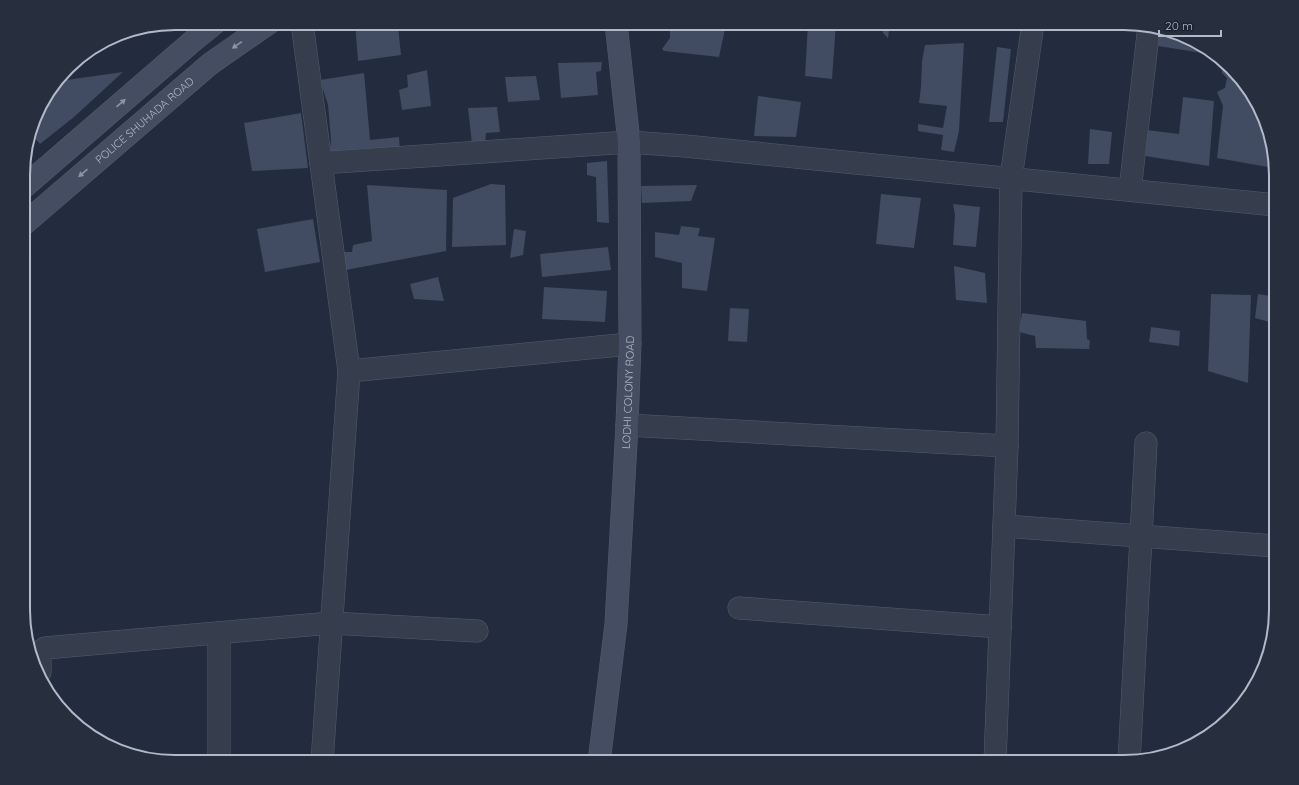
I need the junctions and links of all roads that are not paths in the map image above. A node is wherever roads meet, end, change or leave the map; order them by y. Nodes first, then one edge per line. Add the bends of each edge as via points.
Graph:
1 (206, 30) edge
2 (259, 30) edge
3 (303, 30) edge
4 (617, 30) edge
5 (1032, 30) edge
6 (1148, 32) edge
7 (629, 142) junction
8 (321, 163) junction
9 (1011, 178) junction
10 (30, 182) edge
11 (1130, 190) junction
12 (1269, 205) edge
13 (30, 219) edge
14 (630, 344) junction
15 (349, 371) junction
16 (627, 425) junction
17 (1146, 443) dead end
18 (1006, 446) junction
19 (1004, 526) junction
20 (1141, 536) junction
21 (1269, 545) edge
22 (739, 608) dead end
23 (331, 623) junction
24 (1000, 627) junction
25 (477, 631) dead end
26 (219, 633) junction
27 (40, 662) edge
28 (219, 755) edge
29 (322, 755) edge
30 (600, 755) edge
31 (995, 755) edge
32 (1129, 755) edge

10 -> 1 main road
2 -> 13 main road, POLICE SHUHADA ROAD via 210,64
3 - 8 street
4 - 7 main road, LODHI COLONY ROAD
5 - 9 street
6 - 11 street
7 - 8 street
7 - 9 street
7 - 14 main road, LODHI COLONY ROAD
8 - 15 street
9 - 11 street
9 - 18 street
11 - 12 street
14 - 15 street
14 - 16 main road, LODHI COLONY ROAD
15 - 23 street
16 - 18 street
16 - 30 main road, LODHI COLONY ROAD via 616,624
17 - 20 street
18 - 19 street
19 - 20 street
19 - 24 street
20 - 21 street
20 - 32 street
22 - 24 street
23 - 25 street
23 - 26 street
23 - 29 street
24 - 31 street
26 - 27 street via 45,648 40,653
26 - 28 street

